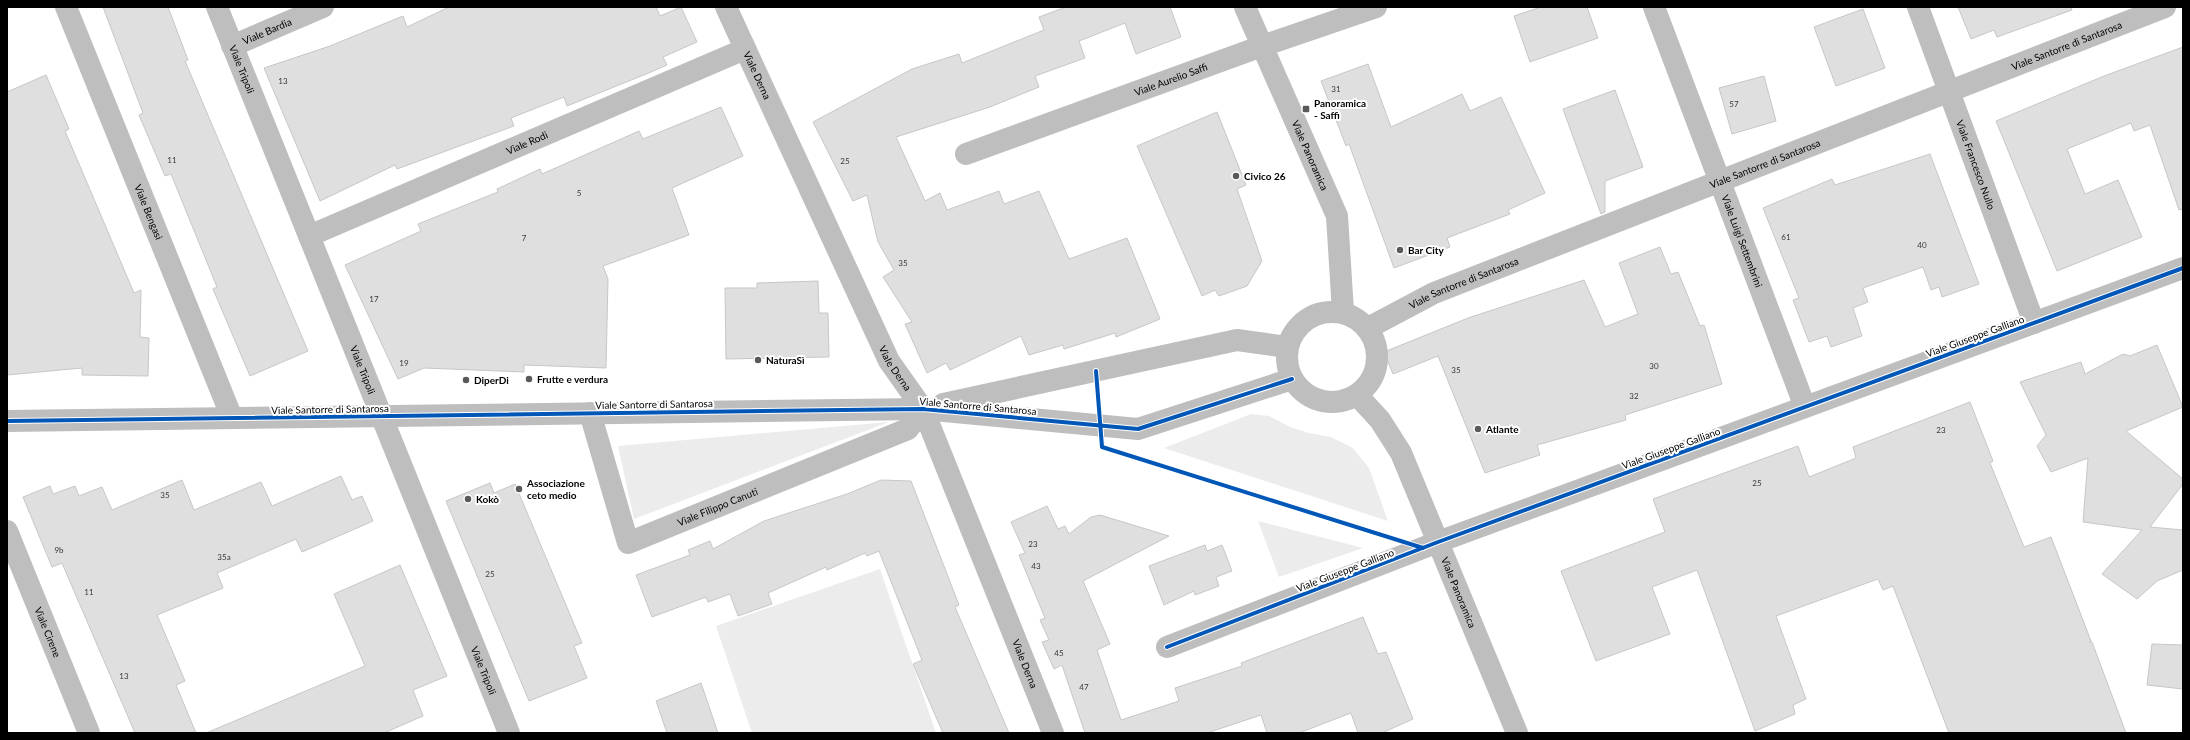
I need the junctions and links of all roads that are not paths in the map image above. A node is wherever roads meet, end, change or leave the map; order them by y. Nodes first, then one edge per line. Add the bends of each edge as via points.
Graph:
1 (66, 7) edge
2 (217, 7) edge
3 (323, 7) edge
4 (726, 7) edge
5 (1245, 7) edge
6 (1376, 7) edge
7 (1654, 7) edge
8 (1918, 7) edge
9 (2165, 7) edge
10 (232, 46) junction
11 (1262, 46) junction
12 (745, 49) junction
13 (1949, 92) junction
14 (966, 154) dead end
15 (1720, 182) junction
16 (309, 236) junction
17 (2183, 268) edge
18 (1343, 312) junction
19 (2034, 323) junction
20 (1368, 328) junction
21 (1287, 347) junction
22 (1292, 379) junction
23 (1356, 395) junction
24 (1805, 407) junction
25 (923, 409) junction
26 (590, 413) junction
27 (382, 416) junction
28 (232, 418) junction
29 (7, 421) edge
30 (7, 531) edge
31 (1438, 542) junction
32 (1167, 647) dead end
33 (89, 733) edge
34 (509, 733) edge
35 (1053, 733) edge
36 (1517, 733) edge

1 - 28 street, Viale Bengasi
2 - 10 street, Viale Tripoli
3 - 10 street, Viale Bardia
4 - 12 street, Viale Derna
5 - 11 street, Viale Panoramica
6 - 11 street, Viale Aurelio Saffi
7 - 15 street, Viale Luigi Settembrini
8 - 13 street, Viale Francesco Nullo
9 - 13 street, Viale Santorre di Santarosa
10 - 16 street, Viale Tripoli
11 - 14 street, Viale Aurelio Saffi
11 - 18 street, Viale Panoramica via 1337,216
12 - 16 street, Viale Rodi
12 - 25 street, Viale Derna via 888,360
13 - 15 street, Viale Santorre di Santarosa
13 - 19 street, Viale Francesco Nullo
15 - 20 street, Viale Santorre di Santarosa via 1434,293
15 - 24 street, Viale Luigi Settembrini
16 - 27 street, Viale Tripoli
17 - 19 street, Viale Giuseppe Galliano
18 - 20 street via 1357,318
18 - 21 street via 1325,311 1307,318 1296,328
19 - 24 street, Viale Giuseppe Galliano
20 - 23 street via 1377,350 1377,365 1365,388
21 - 22 street via 1286,362
21 - 25 street, Viale Santorre di Santarosa via 1237,340
22 - 23 street via 1307,396 1318,401 1330,403
22 - 25 street, Viale Santorre di Santarosa via 1138,430
23 - 31 street, Viale Panoramica via 1380,420 1401,453
24 - 31 street, Viale Giuseppe Galliano
25 - 26 street, Viale Santorre di Santarosa
25 - 26 street, Viale Filippo Canuti via 908,429 628,543
25 - 35 street, Viale Derna
26 - 27 street, Viale Santorre di Santarosa
27 - 28 street, Viale Santorre di Santarosa
27 - 34 street, Viale Tripoli
28 - 29 street, Viale Santorre di Santarosa
30 - 33 street, Viale Cirene
31 - 32 street, Viale Giuseppe Galliano
31 - 36 street, Viale Panoramica

